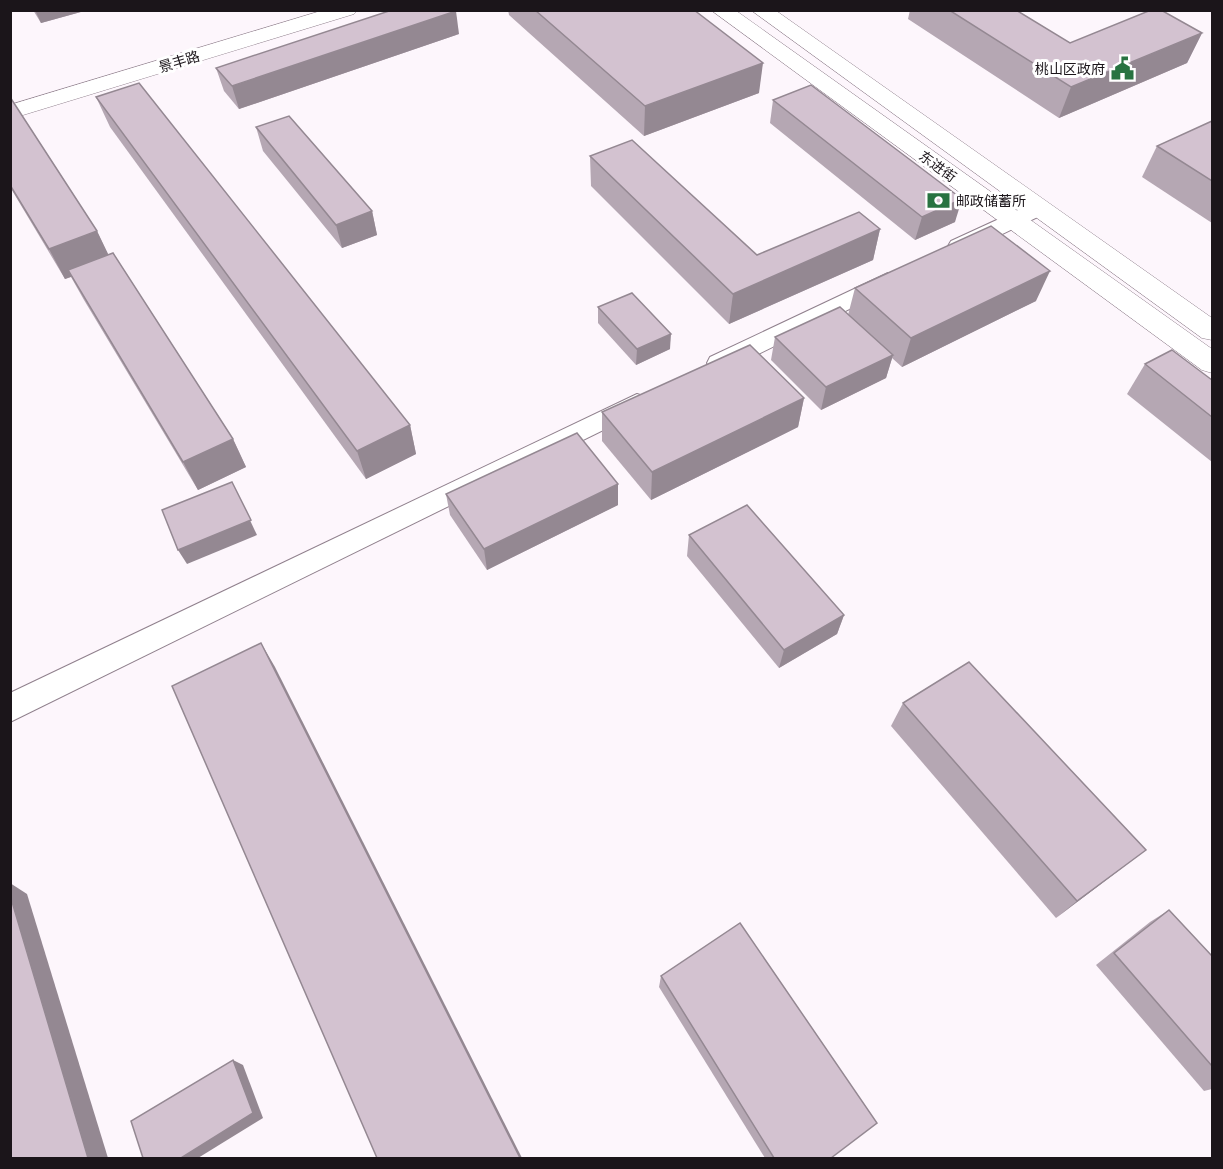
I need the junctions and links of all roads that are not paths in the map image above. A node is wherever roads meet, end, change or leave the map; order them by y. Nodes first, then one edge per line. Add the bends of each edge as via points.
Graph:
1 (278, 10) edge
2 (347, 10) edge
3 (721, 10) edge
4 (760, 10) edge
5 (178, 40) dead end
6 (10, 112) edge
7 (1038, 208) junction
8 (1013, 220) junction
9 (938, 256) edge
10 (905, 272) edge
11 (1212, 331) edge
12 (1212, 363) edge
13 (700, 372) edge
14 (657, 393) edge
15 (10, 708) edge

1 - 5 main road, 景丰路
2 - 6 main road, 景丰路
3 - 8 main road, 东进街
4 - 7 main road, 东进街
7 - 8 street
7 - 11 main road, 东进街
8 - 9 street
8 - 12 main road, 东进街
10 - 13 street
14 - 15 street

